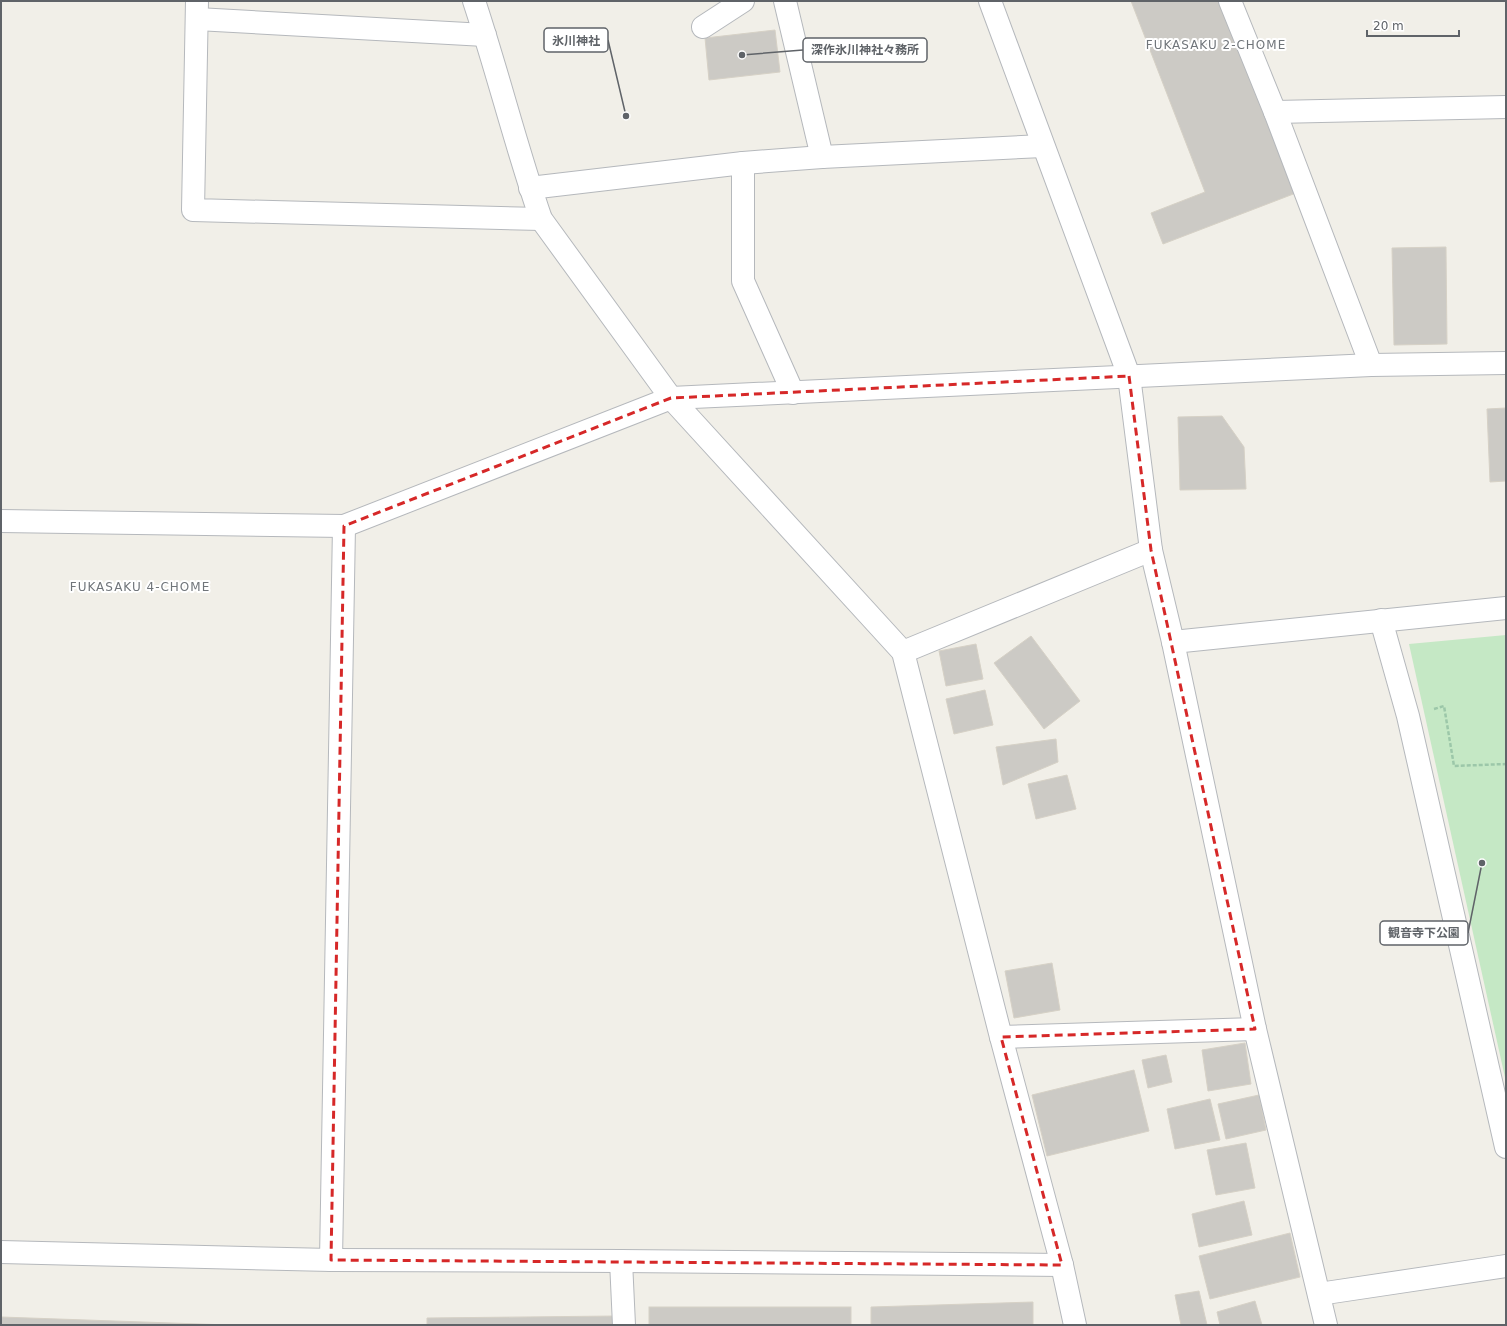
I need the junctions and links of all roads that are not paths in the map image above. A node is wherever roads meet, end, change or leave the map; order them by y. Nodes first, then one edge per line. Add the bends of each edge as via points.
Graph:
1 (474, 1) edge
2 (743, 1) edge
3 (785, 1) edge
4 (990, 1) edge
5 (1230, 1) edge
6 (197, 10) edge
7 (703, 27) dead end
8 (485, 35) junction
9 (1506, 107) edge
10 (1275, 112) junction
11 (1043, 146) junction
12 (822, 157) junction
13 (743, 164) junction
14 (530, 188) junction
15 (541, 219) junction
16 (1506, 363) edge
17 (1371, 365) junction
18 (1129, 376) junction
19 (792, 393) junction
20 (671, 398) junction
21 (1, 521) edge
22 (344, 526) junction
23 (1151, 550) junction
24 (1506, 608) edge
25 (1381, 620) junction
26 (1173, 642) junction
27 (903, 652) junction
28 (1255, 1029) junction
29 (1000, 1037) junction
30 (1506, 1147) edge
31 (1, 1252) edge
32 (331, 1260) junction
33 (621, 1261) junction
34 (1062, 1265) junction
35 (1506, 1266) edge
36 (1319, 1294) junction
37 (624, 1325) edge
38 (1076, 1325) edge
39 (1326, 1325) edge

1 - 8 street
2 - 7 street
3 - 12 street
4 - 11 street
5 - 10 street
6 - 8 street
6 - 15 street via 192,210
8 - 14 street
9 - 10 street
10 - 17 street
11 - 12 street
11 - 18 street
12 - 13 street
13 - 14 street
13 - 19 street via 743,281
14 - 15 street
15 - 20 street
16 - 17 street
17 - 18 street
18 - 19 street
18 - 23 street
19 - 20 street
20 - 22 street
20 - 27 street
21 - 22 street
22 - 32 street
23 - 26 street
23 - 27 street
24 - 25 street
25 - 26 street
25 - 30 street via 1408,716
26 - 28 street
27 - 29 street
28 - 29 street
28 - 36 street
29 - 34 street
31 - 32 street
32 - 33 street
33 - 34 street
33 - 37 street
34 - 38 street
35 - 36 street
36 - 39 street

